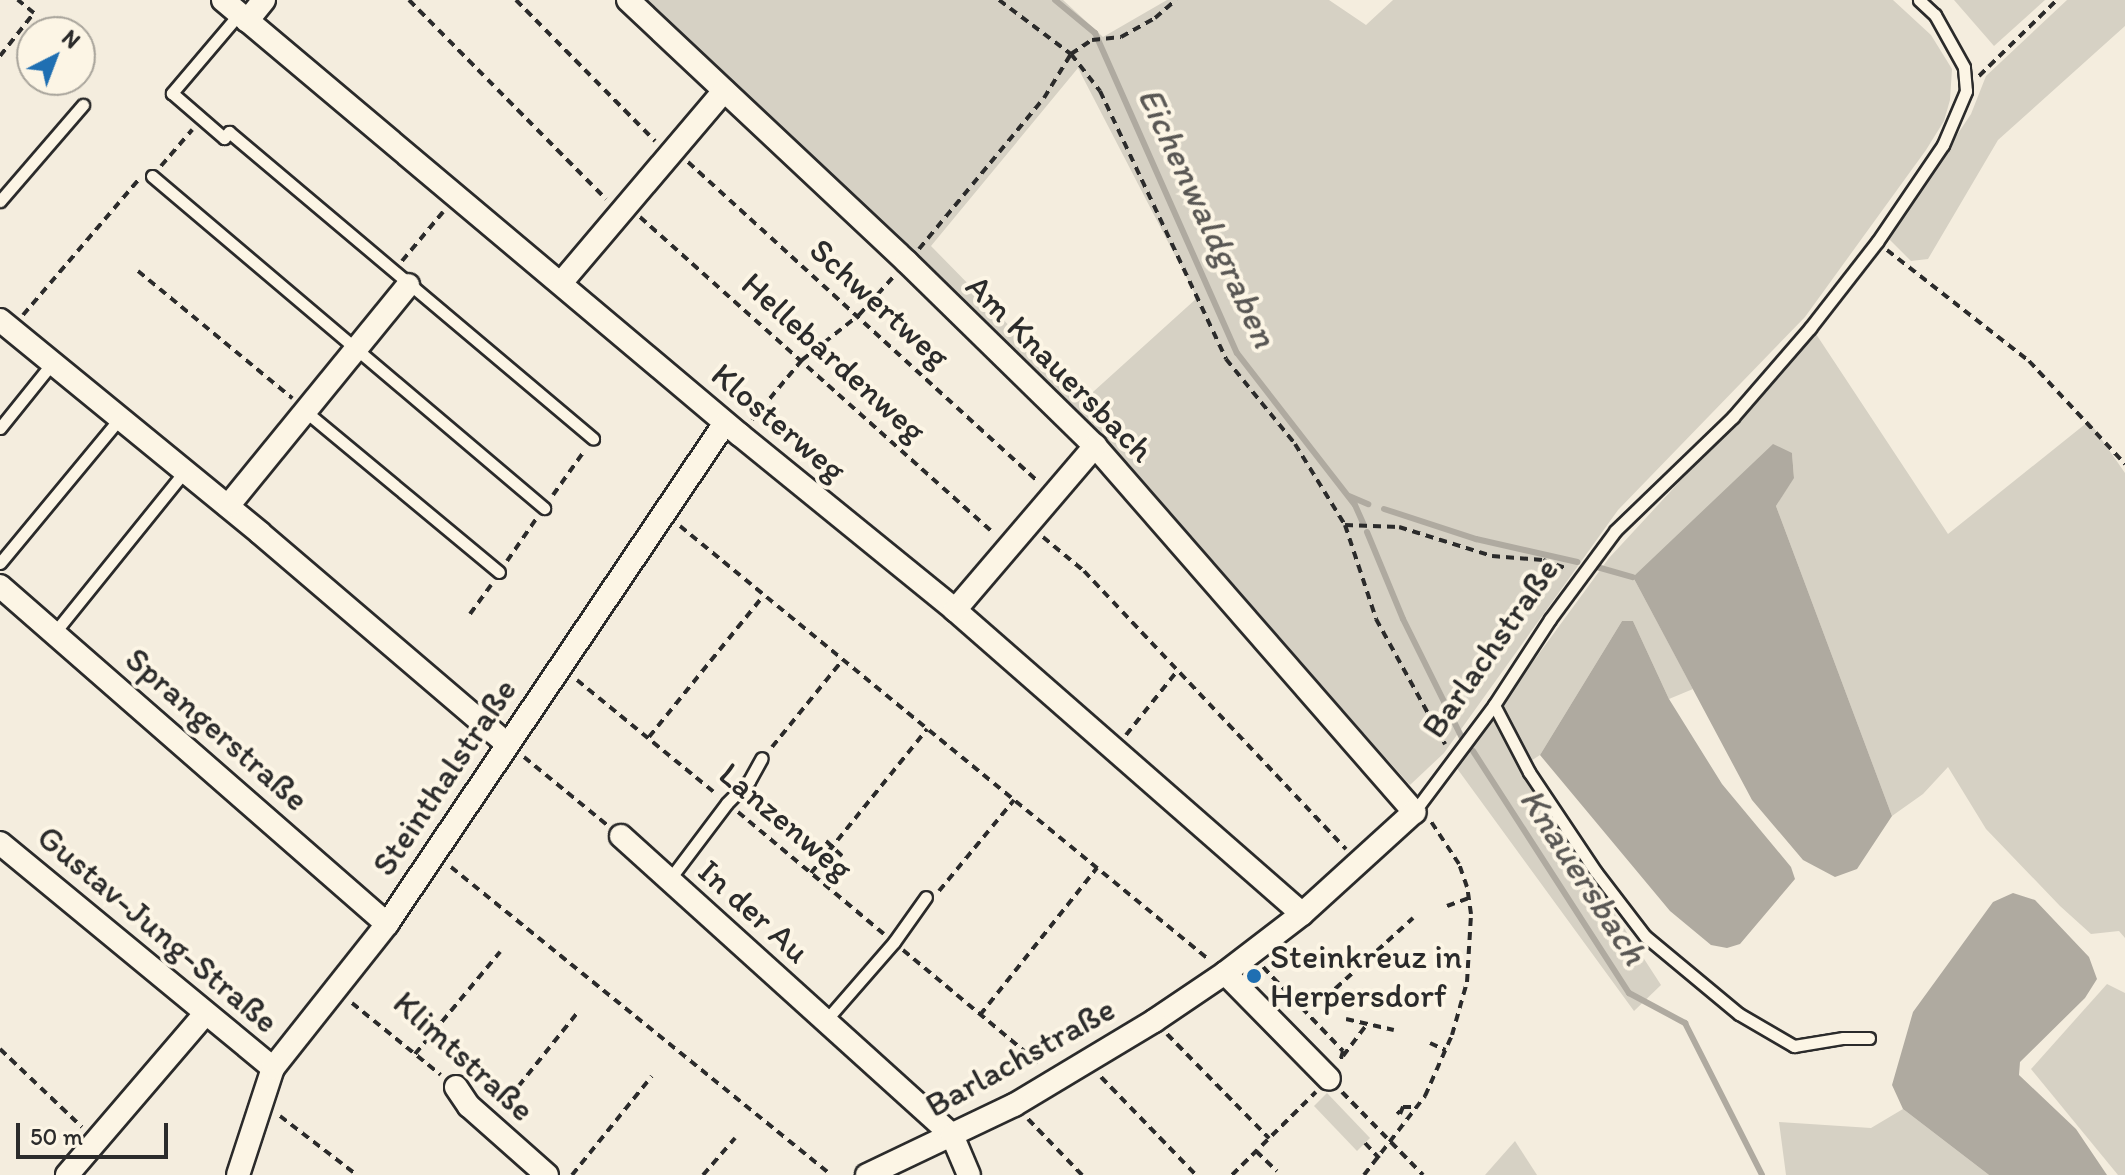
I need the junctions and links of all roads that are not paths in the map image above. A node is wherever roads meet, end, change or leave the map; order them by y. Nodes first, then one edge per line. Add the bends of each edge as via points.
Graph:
1 (264, 0) edge
2 (628, 0) edge
3 (1919, 0) edge
4 (236, 12) edge
5 (724, 91) junction
6 (83, 105) dead end
7 (152, 176) road end
8 (0, 201) edge
9 (400, 278) junction
10 (561, 283) junction
11 (6, 324) edge
12 (354, 349) junction
13 (53, 362) junction
14 (305, 411) junction
15 (120, 418) junction
16 (0, 428) edge
17 (732, 429) junction
18 (593, 438) road end
19 (1095, 446) junction
20 (185, 471) junction
21 (228, 506) junction
22 (544, 508) road end
23 (0, 563) edge
24 (499, 572) road end
25 (0, 586) edge
26 (955, 610) junction
27 (55, 632) junction
28 (1494, 705) junction
29 (506, 743) junction
30 (762, 758) road end
31 (1414, 812) junction
32 (621, 836) road end
33 (0, 843) edge
34 (669, 880) junction
35 (926, 897) road end
36 (1302, 914) junction
37 (387, 924) junction
38 (1225, 973) junction
39 (206, 1013) junction
40 (827, 1019) junction
41 (1869, 1038) dead end
42 (273, 1068) junction
43 (1331, 1081) road end
44 (456, 1087) road end
45 (952, 1135) junction
46 (67, 1175) edge
47 (238, 1175) edge
48 (547, 1175) edge
49 (867, 1175) edge
50 (969, 1175) edge

1 - 4 street
2 - 5 street, Am Knauersbach
3 - 28 lane, Barlachstraße via 1935,15 1964,67 1966,91 1943,145 1810,328 1733,417 1615,531
4 - 9 lane via 172,93 224,138 229,132
4 - 10 street, Klosterweg
5 - 10 street
5 - 19 street, Am Knauersbach
6 - 8 lane
7 - 12 lane
9 - 12 street
9 - 18 lane
10 - 17 street, Klosterweg
11 - 13 street
12 - 14 street
12 - 22 lane
13 - 15 street
13 - 16 lane
14 - 21 street
14 - 24 lane
15 - 20 street
15 - 23 lane
17 - 26 street, Klosterweg
17 - 29 street, Steinthalstraße via 665,513
19 - 26 street
19 - 31 street, Am Knauersbach
20 - 21 street
20 - 27 lane
21 - 29 street
25 - 27 street, Sprangerstraße
26 - 36 street, Klosterweg
27 - 37 street, Sprangerstraße
28 - 31 lane, Barlachstraße
28 - 41 lane via 1529,772 1645,936 1739,1014 1794,1046
29 - 37 street, Steinthalstraße
30 - 34 lane
31 - 36 street, Barlachstraße
32 - 34 street, In der Au
33 - 39 street, Gustav-Jung-Straße
34 - 40 street, In der Au
35 - 40 lane
36 - 38 street, Barlachstraße
37 - 42 street, Steinthalstraße
38 - 43 street
38 - 45 street, Barlachstraße via 1059,1079
39 - 42 street, Gustav-Jung-Straße
39 - 46 street
40 - 45 street, In der Au
42 - 47 street, Steinthalstraße
44 - 48 street, Klimtstraße via 469,1106
45 - 49 street, Barlachstraße
45 - 50 street

